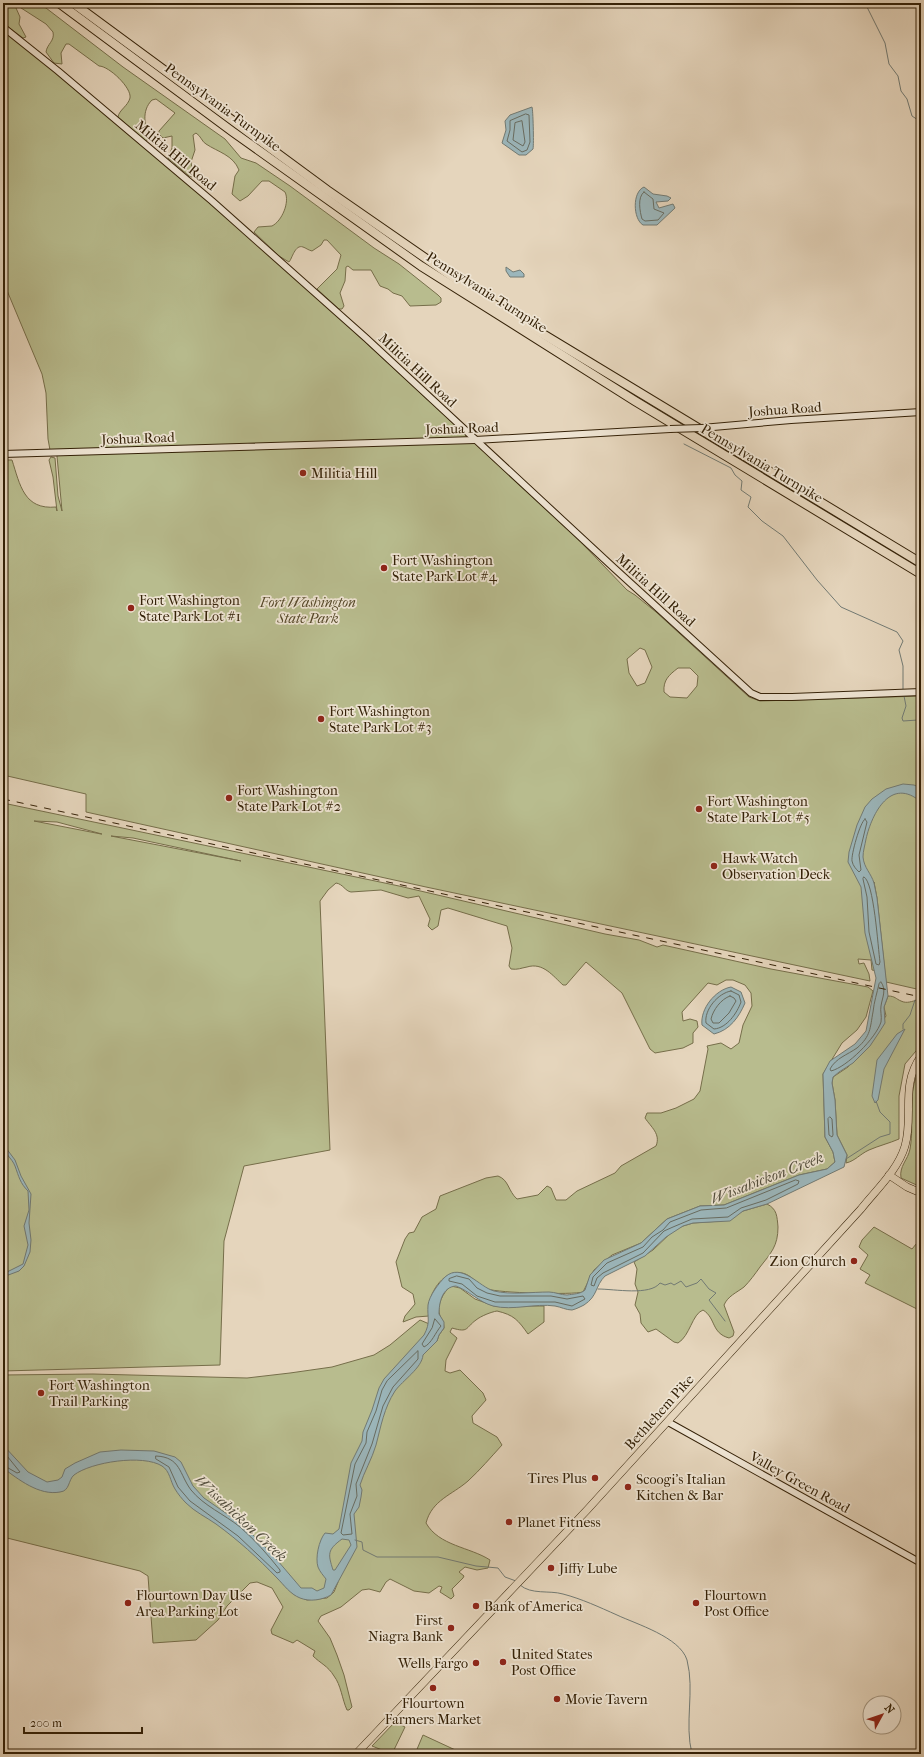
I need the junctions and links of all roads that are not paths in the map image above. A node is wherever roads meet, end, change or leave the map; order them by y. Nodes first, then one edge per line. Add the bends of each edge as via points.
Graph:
1 (59, 3) edge
2 (73, 3) edge
3 (3, 27) edge
4 (921, 412) edge
5 (475, 440) junction
6 (3, 454) edge
7 (921, 563) edge
8 (921, 574) edge
9 (921, 692) edge
10 (921, 1056) edge
11 (889, 1175) junction
12 (921, 1193) edge
13 (668, 1422) junction
14 (921, 1563) edge
15 (356, 1754) edge

1 - 8 highway, Pennsylvania Turnpike via 233,132 421,266 635,401
2 - 7 highway, Pennsylvania Turnpike via 327,190 480,296
3 - 5 street, Militia Hill Road via 196,186
4 - 5 street, Joshua Road, bridge via 702,428
5 - 6 street, Joshua Road
5 - 9 street, Militia Hill Road via 751,693 760,697 792,698
10 - 11 main road, Bethlehem Pike via 909,1079 905,1146 899,1162
11 - 12 main road
11 - 13 main road, Bethlehem Pike
13 - 14 street, Valley Green Road
13 - 15 main road, Bethlehem Pike

